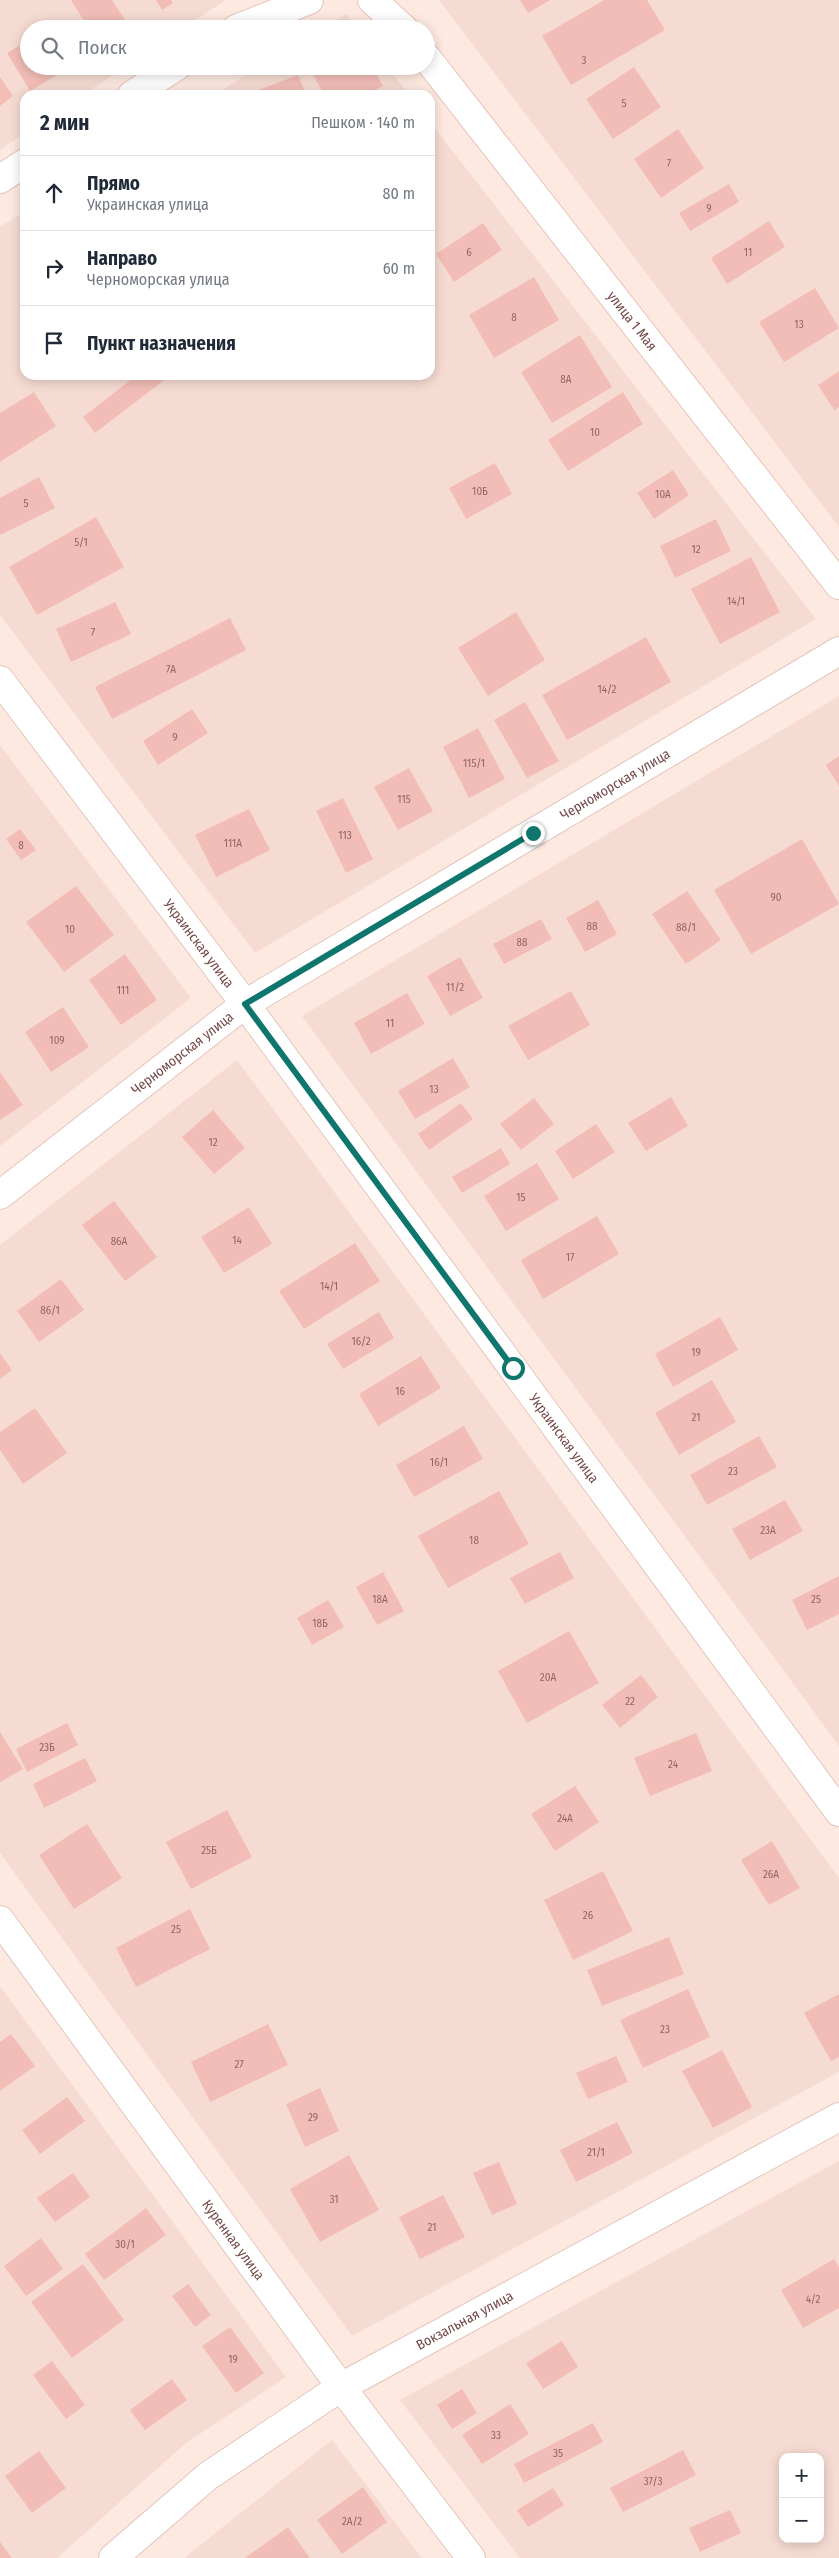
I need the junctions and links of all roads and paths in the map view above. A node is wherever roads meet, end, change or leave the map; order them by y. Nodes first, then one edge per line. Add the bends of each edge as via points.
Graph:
1 (309, 0) edge
2 (372, 0) edge
3 (259, 20) edge
4 (394, 20) edge
5 (435, 69) edge
6 (163, 75) edge
7 (140, 90) edge
8 (20, 166) edge
9 (0, 179) edge
10 (839, 585) edge
11 (839, 651) edge
12 (0, 680) edge
13 (245, 1004) junction
14 (0, 1195) edge
15 (839, 1812) edge
16 (0, 1920) edge
17 (839, 2117) edge
18 (341, 2387) junction
19 (113, 2558) edge
20 (472, 2558) edge

1 - 3 street
2 - 4 street
5 - 10 street, улица 1 Мая
6 - 7 street
8 - 9 street
11 - 13 street, Черноморская улица
12 - 13 street, Украинская улица
13 - 14 street, Черноморская улица
13 - 15 street, Украинская улица
16 - 18 street, Куренная улица
17 - 18 street, Вокзальная улица
18 - 19 street, Вокзальная улица via 208,2476
18 - 20 street, Куренная улица

